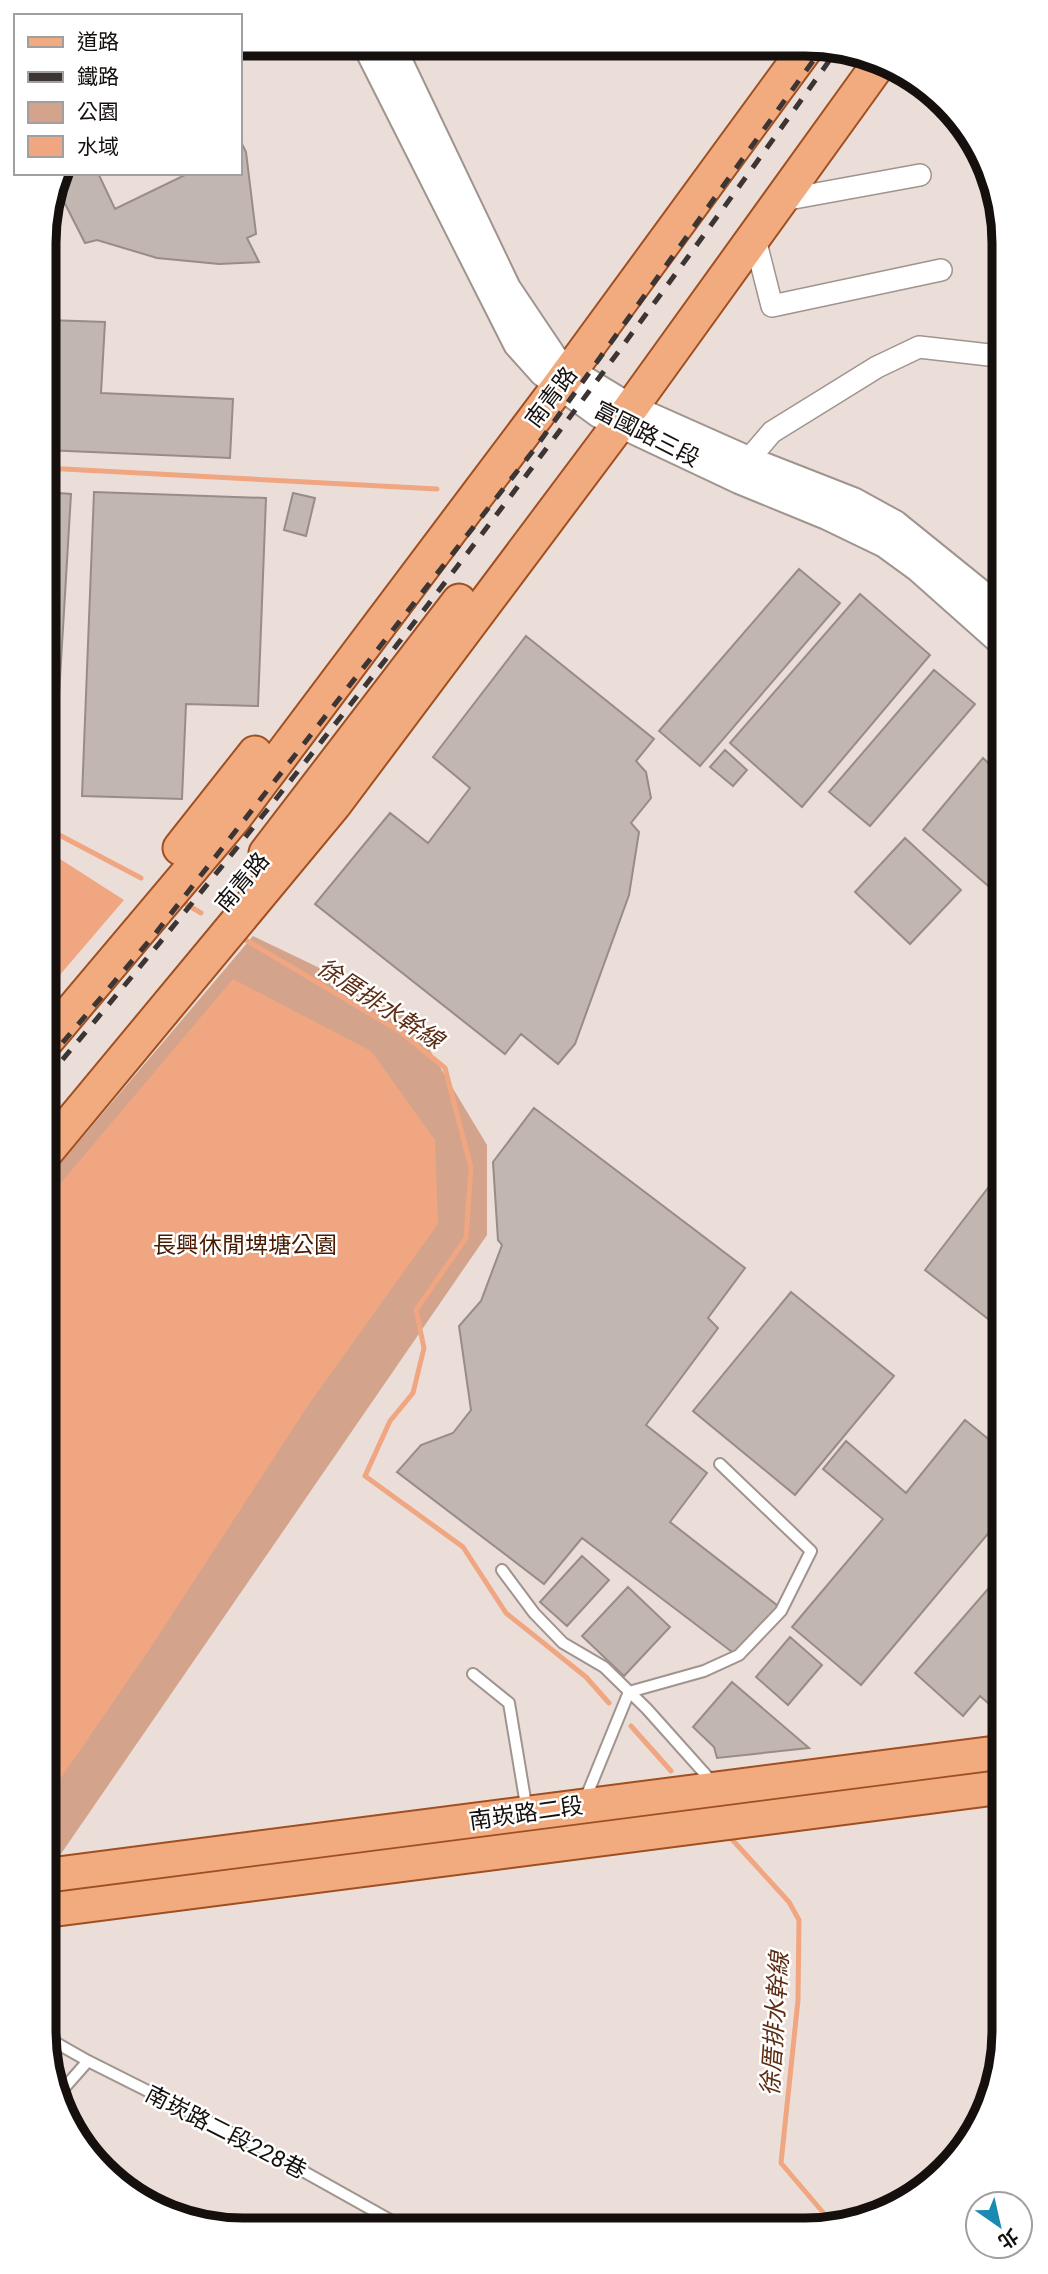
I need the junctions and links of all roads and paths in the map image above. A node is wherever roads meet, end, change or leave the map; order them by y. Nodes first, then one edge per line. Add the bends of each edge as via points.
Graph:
1 (372, 56) edge
2 (396, 56) edge
3 (776, 56) edge
4 (800, 56) edge
5 (859, 65) edge
6 (875, 70) edge
7 (920, 175) dead end
8 (783, 200) junction
9 (755, 239) junction
10 (941, 270) dead end
11 (992, 355) edge
12 (557, 372) junction
13 (616, 411) junction
14 (743, 470) junction
15 (555, 475) junction
16 (515, 564) junction
17 (992, 602) edge
18 (992, 634) edge
19 (290, 743) junction
20 (216, 803) junction
21 (56, 995) edge
22 (56, 1029) edge
23 (56, 1104) edge
24 (56, 1140) edge
25 (720, 1464) dead end
26 (502, 1570) dead end
27 (473, 1674) dead end
28 (629, 1692) junction
29 (992, 1753) edge
30 (992, 1788) edge
31 (718, 1789) junction
32 (527, 1813) junction
33 (585, 1822) junction
34 (56, 1874) edge
35 (56, 1909) edge
36 (57, 2043) edge
37 (88, 2061) junction
38 (65, 2087) edge
39 (388, 2218) edge

1 - 12 street, 富國路三段 via 517,344
2 - 12 street, 富國路三段 via 507,288
3 - 12 main road
4 - 12 main road, 南青路
5 - 13 main road, 南青路
6 - 8 main road
7 - 8 street
8 - 9 main road
9 - 10 street via 772,306
9 - 13 main road
11 - 14 street via 919,346 772,432
12 - 13 street, 富國路三段
12 - 19 main road, 南青路
12 - 20 main road
13 - 14 street, 富國路三段
13 - 15 main road, 南青路
13 - 16 main road
14 - 17 street, 富國路三段 via 853,500 895,524
14 - 18 street, 富國路三段 via 885,544
15 - 16 main road, 南青路
15 - 23 main road, 南青路 via 270,848
16 - 24 main road via 334,805
19 - 20 main road, 南青路
19 - 22 main road, 南青路 via 235,817
20 - 21 main road
25 - 28 lane via 811,1551 781,1611 739,1655 704,1671
26 - 28 lane via 564,1643 604,1667
27 - 32 lane via 509,1703
28 - 31 lane
28 - 33 lane
29 - 31 main road, 南崁路二段
30 - 33 main road, 南崁路二段
31 - 33 main road, 南崁路二段
32 - 33 main road, 南崁路二段
32 - 34 main road, 南崁路二段
33 - 35 main road, 南崁路二段
36 - 37 lane, 南崁路二段228巷
37 - 38 lane
37 - 39 lane, 南崁路二段228巷

